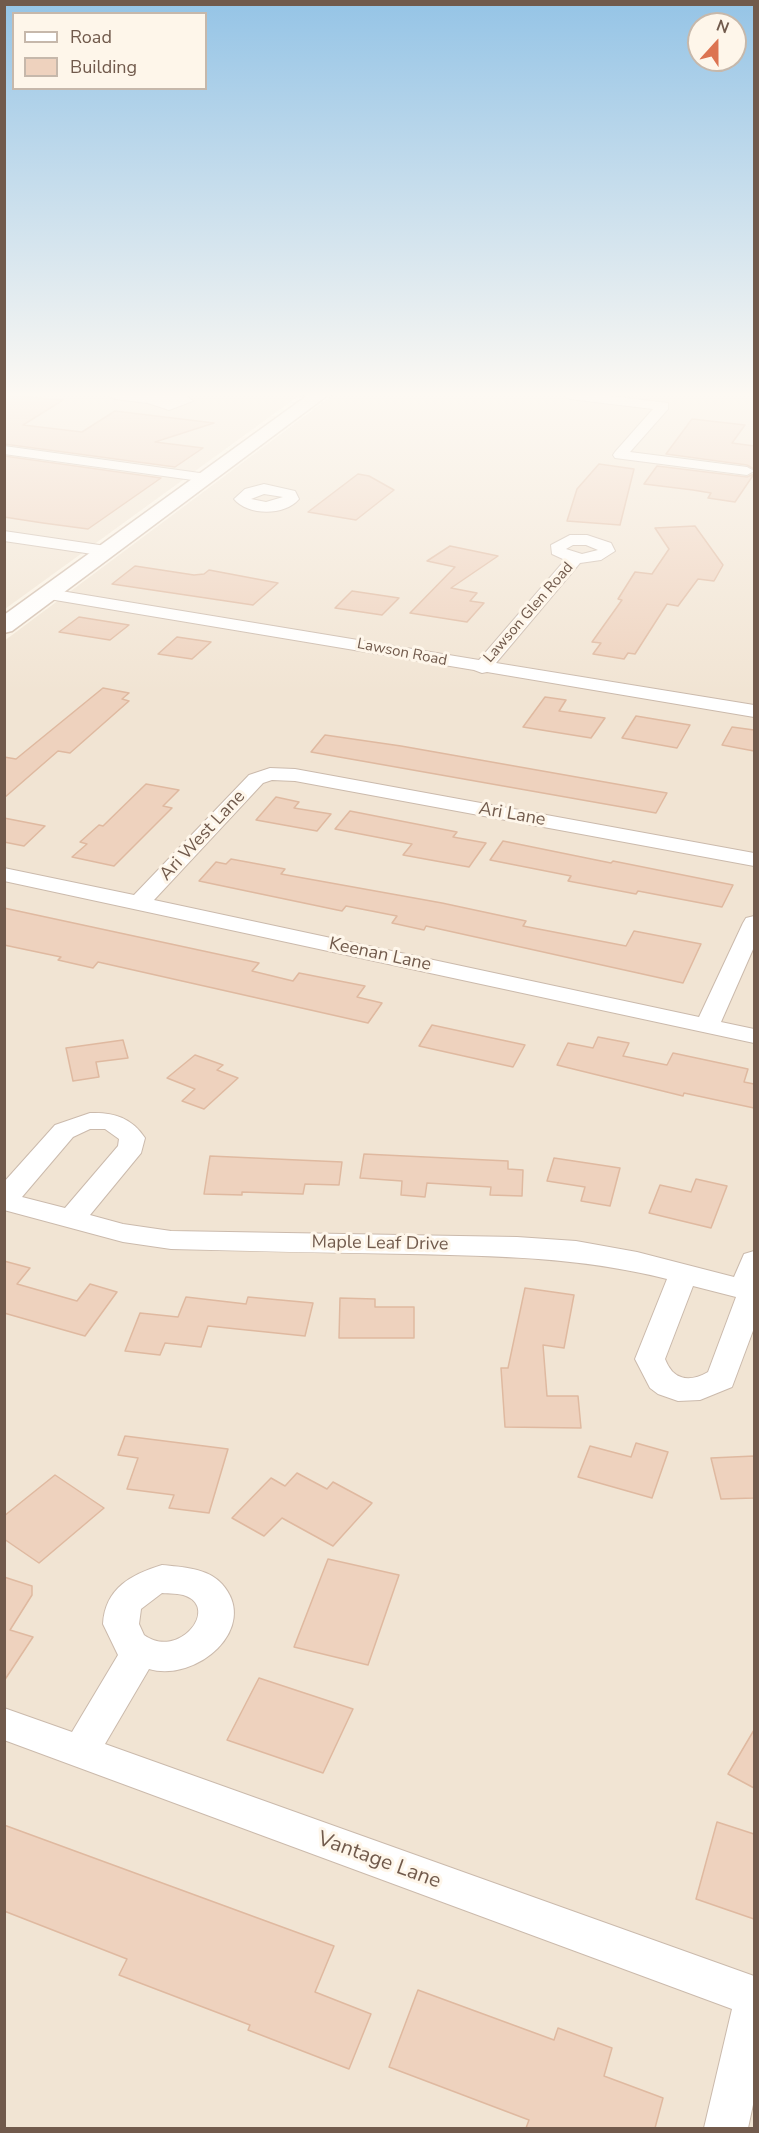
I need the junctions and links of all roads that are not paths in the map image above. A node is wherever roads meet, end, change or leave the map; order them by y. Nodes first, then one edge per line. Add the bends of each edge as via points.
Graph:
1 (184, 495) edge
2 (4, 536) edge
3 (106, 551) junction
4 (576, 558) dead end
5 (49, 594) junction
6 (4, 626) edge
7 (482, 668) junction
8 (754, 711) edge
9 (270, 774) joint
10 (754, 860) edge
11 (4, 874) edge
12 (140, 903) junction
13 (754, 923) edge
14 (707, 1026) junction
15 (754, 1036) edge
16 (4, 1201) edge
17 (72, 1219) junction
18 (754, 1261) edge
19 (684, 1273) junction
20 (751, 1290) edge
21 (140, 1651) dead end
22 (4, 1725) edge
23 (80, 1753) junction
24 (754, 1996) edge
25 (754, 2007) edge
26 (726, 2128) edge

1 - 3 main road
2 - 3 street
3 - 5 main road
4 - 7 street, Lawson Glen Road
5 - 6 main road
5 - 7 street, Lawson Road via 303,634
7 - 8 street, Lawson Road
9 - 10 street, Ari Lane via 295,775
9 - 12 street, Ari West Lane via 256,779
11 - 12 street, Keenan Lane
12 - 14 street, Keenan Lane
13 - 14 street
14 - 15 street, Keenan Lane
16 - 17 street, Maple Leaf Drive
16 - 17 street via 64,1131 87,1121 120,1125 132,1138 130,1147
17 - 19 street, Maple Leaf Drive via 123,1233 171,1240 576,1251
18 - 20 street
19 - 20 street, Maple Leaf Drive
19 - 20 street via 650,1359 653,1372 663,1383 678,1389 696,1391 721,1379
21 - 23 street
22 - 23 street, Vantage Lane
23 - 24 street, Vantage Lane
25 - 26 street

